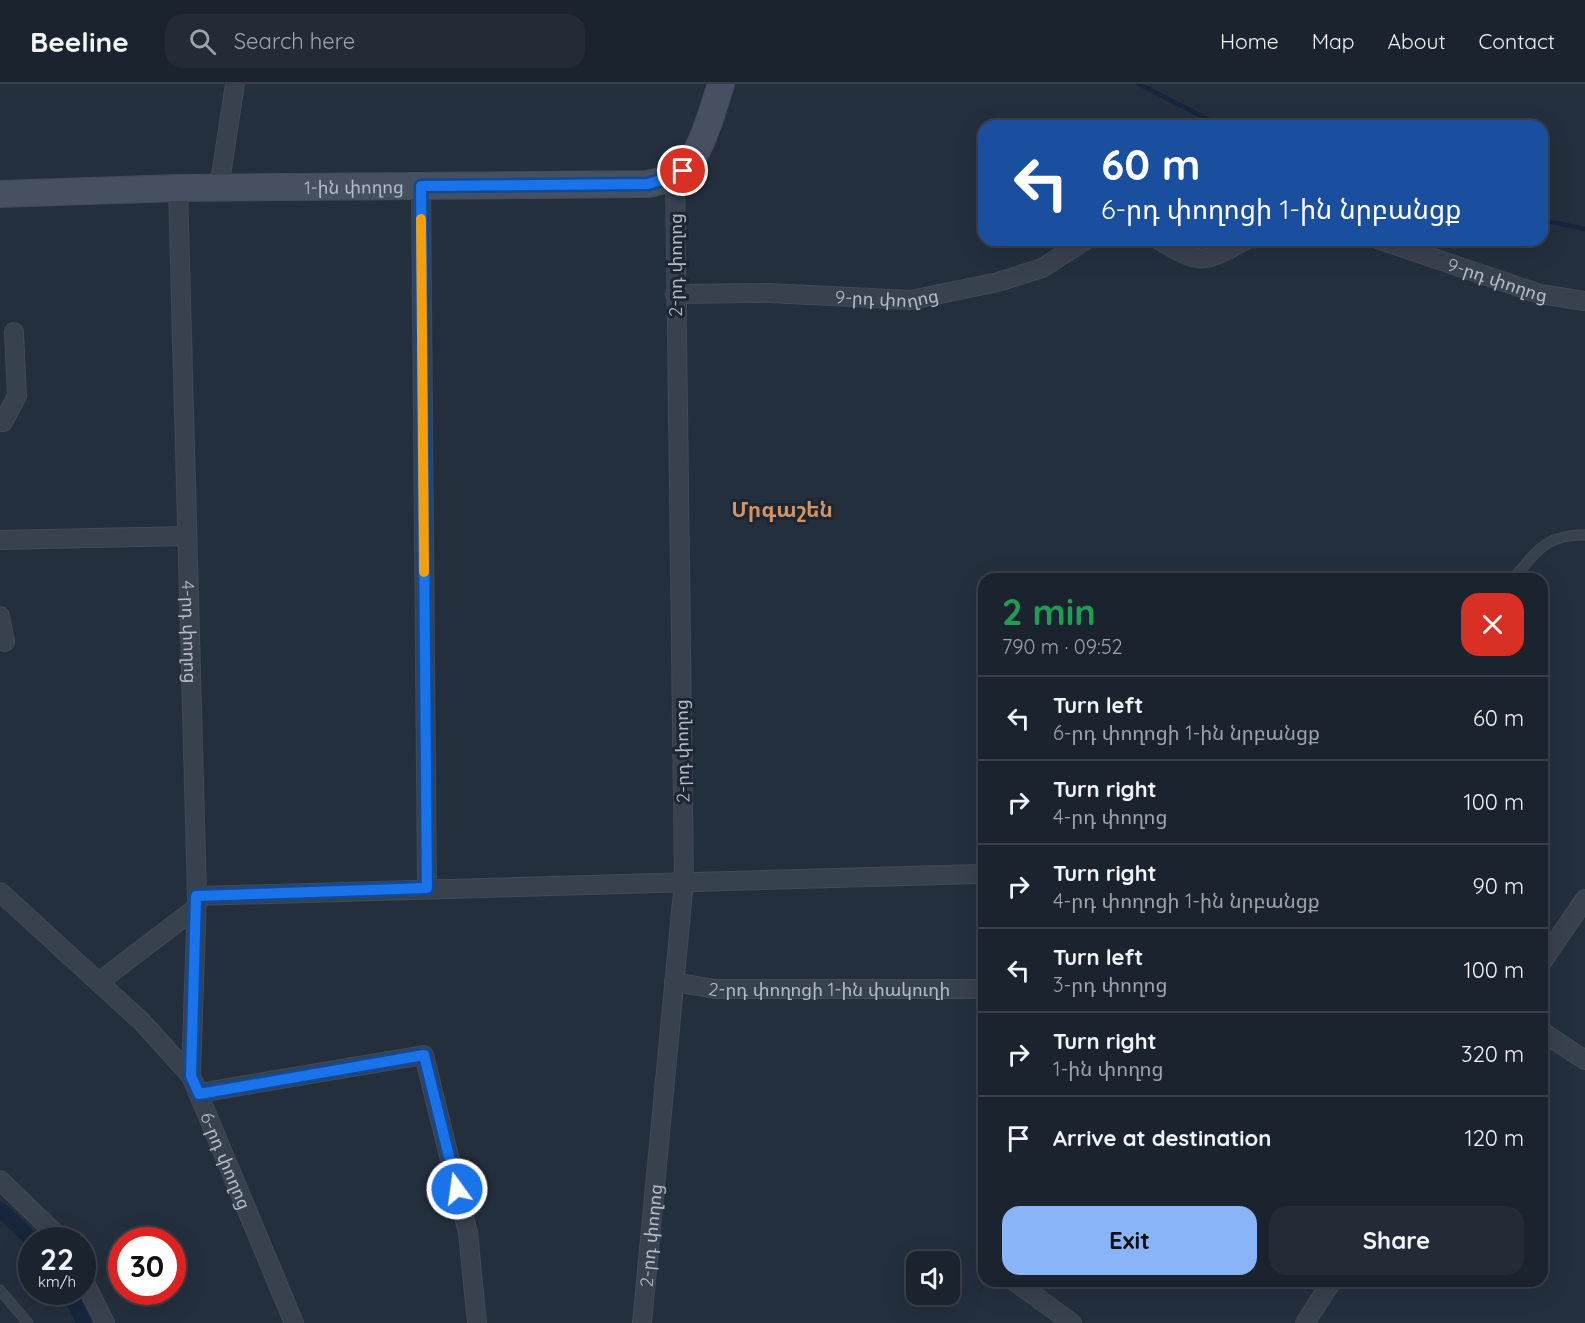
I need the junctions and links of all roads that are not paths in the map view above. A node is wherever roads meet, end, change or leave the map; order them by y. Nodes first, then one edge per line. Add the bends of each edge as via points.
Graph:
1 (235, 84) edge
2 (721, 84) edge
3 (675, 176) junction
4 (421, 186) junction
5 (178, 188) junction
6 (219, 188) junction
7 (0, 194) edge
8 (1077, 246) edge
9 (1170, 246) edge
10 (1234, 246) edge
11 (1398, 246) edge
12 (675, 294) junction
13 (1585, 302) edge
14 (14, 332) dead end
15 (0, 422) edge
16 (1585, 535) edge
17 (187, 536) junction
18 (0, 540) edge
19 (1518, 573) edge
20 (0, 616) edge
21 (5, 642) dead end
22 (978, 874) edge
23 (684, 881) junction
24 (427, 888) junction
25 (0, 892) edge
26 (1585, 899) edge
27 (196, 902) junction
28 (1548, 953) edge
29 (99, 982) junction
30 (674, 982) junction
31 (978, 989) edge
32 (1548, 1036) edge
33 (1585, 1060) edge
34 (191, 1076) junction
35 (199, 1094) junction
36 (0, 1180) edge
37 (49, 1227) edge
38 (1022, 1287) edge
39 (1328, 1287) edge
40 (0, 1290) edge
41 (96, 1305) edge
42 (28, 1323) edge
43 (105, 1323) edge
44 (294, 1323) edge
45 (477, 1323) edge
46 (642, 1323) edge
47 (1072, 1323) edge
48 (1305, 1323) edge

1 - 6 street
2 - 3 main road via 696,151
3 - 4 main road, 1-ին փողոց via 648,184
3 - 12 street, 2-րդ փողոց
4 - 6 main road, 1-ին փողոց
4 - 24 street
5 - 6 main road, 1-ին փողոց
5 - 7 main road, 1-ին փողոց
5 - 17 street, 4-րդ փողոց
8 - 12 street, 9-րդ փողոց via 1042,268 998,282 910,300 769,293
9 - 10 street via 1189,258 1213,257
11 - 13 street, 9-րդ փողոց via 1540,294
12 - 23 street, 2-րդ փողոց
14 - 15 street via 17,396
16 - 19 lane via 1563,535 1542,545
17 - 18 street
17 - 27 street, 4-րդ փողոց
20 - 21 street
22 - 23 street
23 - 24 street
23 - 30 street, 2-րդ փողոց
24 - 27 street
25 - 29 street, 6-րդ փողոց
26 - 28 street
27 - 29 street
27 - 34 street, 4-րդ փողոց
29 - 34 street, 6-րդ փողոց
30 - 31 street, 2-րդ փողոցի 1-ին փակուղի via 715,989
30 - 46 street, 2-րդ փողոց
32 - 33 street
34 - 35 street, 6-րդ փողոց
35 - 44 street, 6-րդ փողոց
35 - 45 street via 424,1055 468,1233
36 - 37 street
38 - 47 street
39 - 48 street
40 - 42 lane
41 - 43 street

